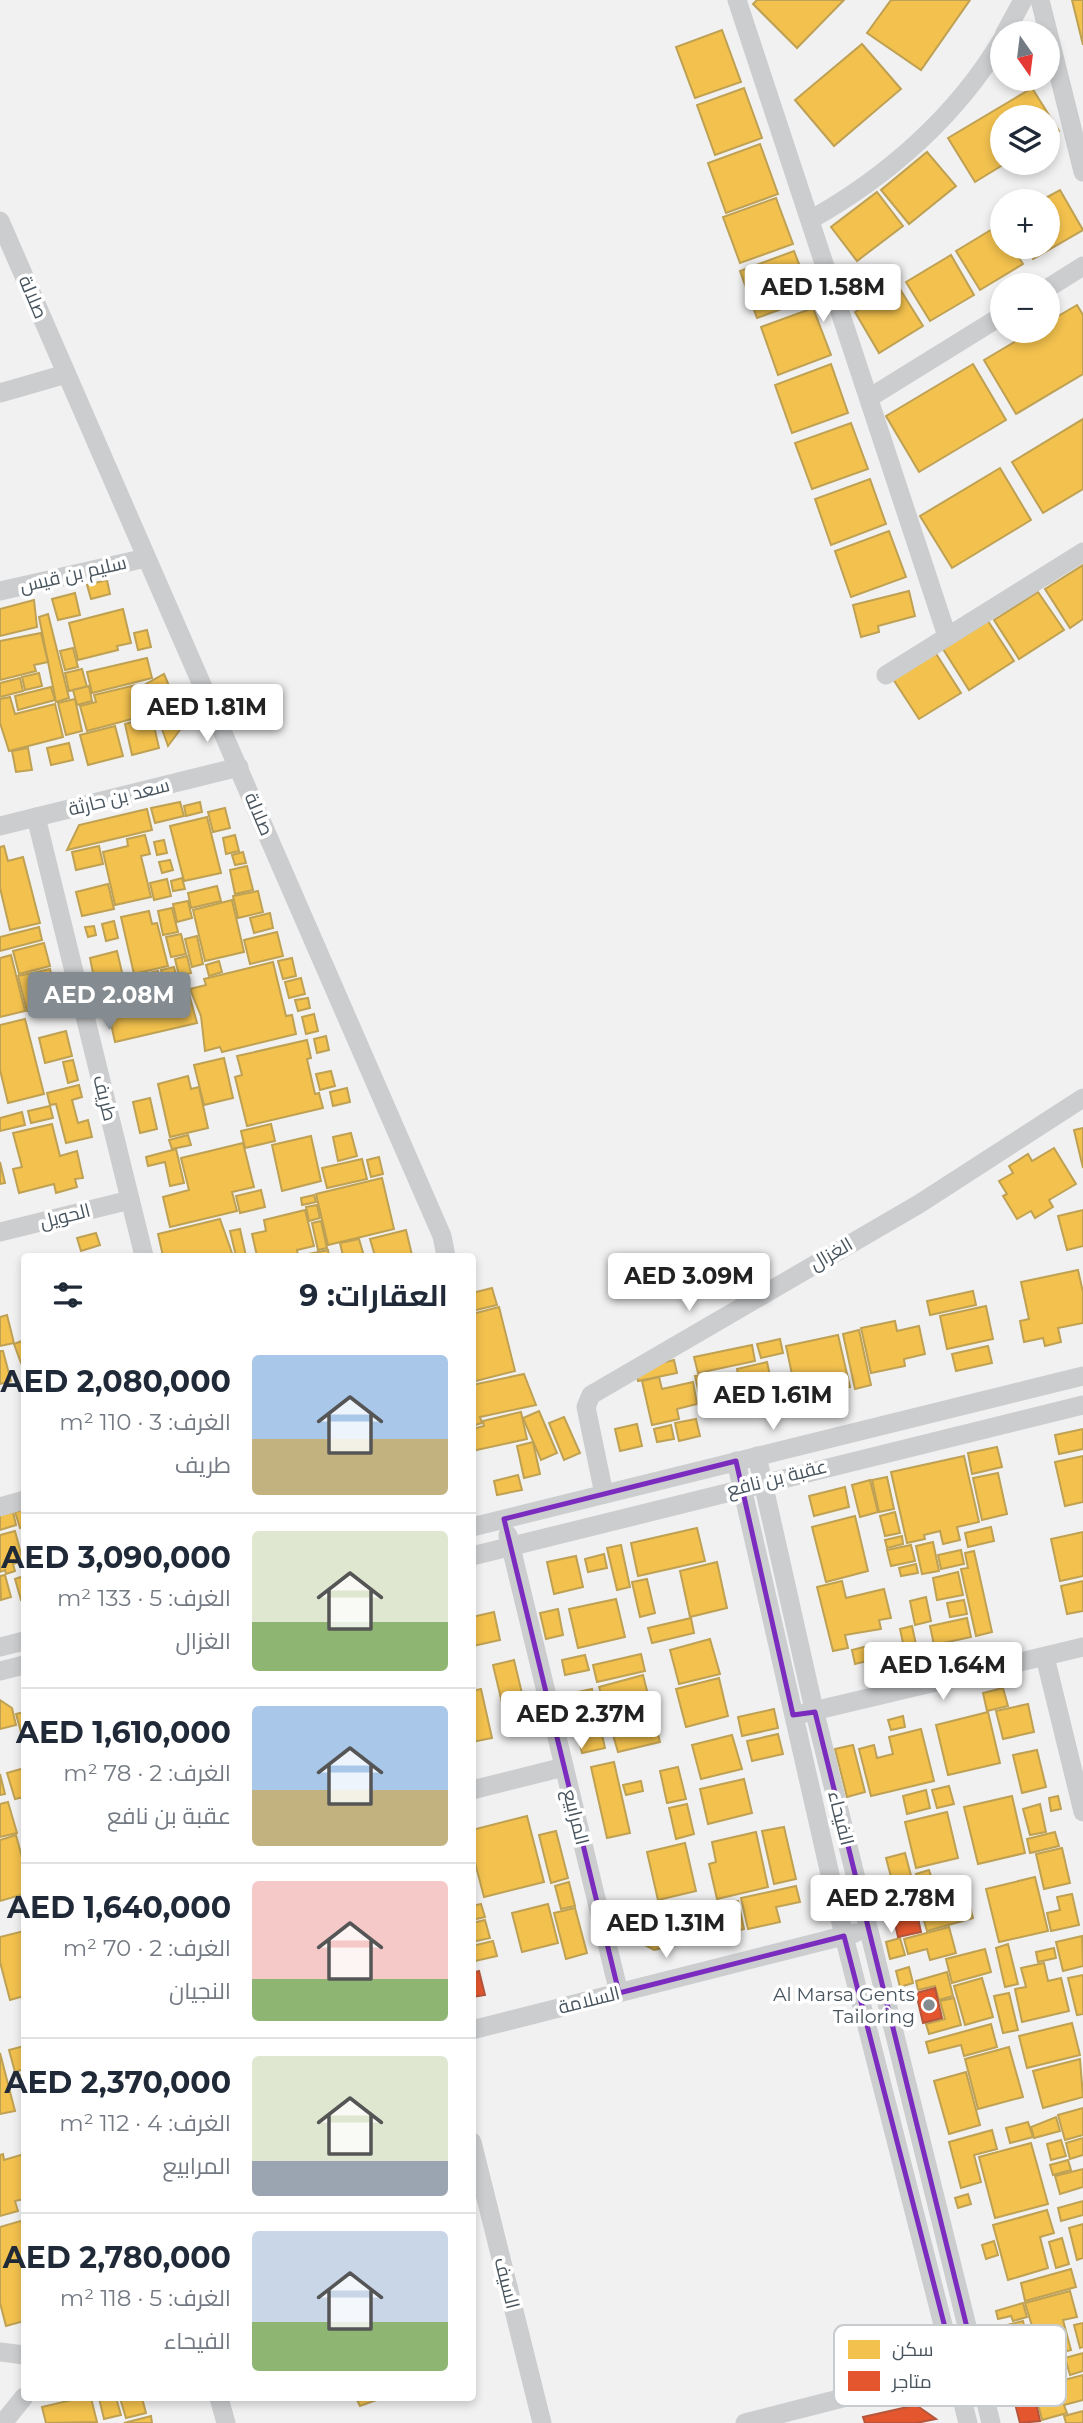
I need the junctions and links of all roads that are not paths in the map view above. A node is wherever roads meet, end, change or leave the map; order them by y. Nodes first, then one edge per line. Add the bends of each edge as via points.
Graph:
1 (737, 0) edge
2 (1023, 0) edge
3 (1040, 0) edge
4 (1012, 21) edge
5 (990, 56) edge
6 (1083, 172) edge
7 (810, 220) junction
8 (0, 221) edge
9 (5, 245) edge
10 (1083, 266) edge
11 (1060, 280) edge
12 (990, 324) edge
13 (66, 374) junction
14 (0, 393) edge
15 (869, 398) junction
16 (1083, 552) edge
17 (146, 558) junction
18 (0, 591) edge
19 (947, 636) junction
20 (886, 675) dead end
21 (239, 767) junction
22 (36, 817) junction
23 (0, 826) edge
24 (1083, 1098) edge
25 (130, 1200) junction
26 (0, 1231) edge
27 (143, 1253) edge
28 (445, 1253) edge
29 (1083, 1376) edge
30 (1083, 1405) edge
31 (757, 1456) junction
32 (736, 1461) junction
33 (763, 1482) junction
34 (743, 1487) junction
35 (604, 1494) junction
36 (21, 1501) edge
37 (0, 1507) edge
38 (504, 1519) junction
39 (476, 1526) edge
40 (511, 1547) junction
41 (476, 1555) edge
42 (21, 1642) edge
43 (0, 1647) edge
44 (1083, 1647) edge
45 (1045, 1657) junction
46 (21, 1666) edge
47 (0, 1671) edge
48 (815, 1712) junction
49 (793, 1715) junction
50 (564, 1767) junction
51 (476, 1789) edge
52 (1083, 1812) edge
53 (869, 1930) junction
54 (844, 1936) junction
55 (619, 1993) junction
56 (476, 2029) edge
57 (476, 2158) edge
58 (944, 2325) edge
59 (966, 2325) edge
60 (0, 2352) edge
61 (21, 2355) edge
62 (21, 2401) edge
63 (220, 2401) edge
64 (834, 2401) edge
65 (987, 2406) edge
66 (4, 2423) edge
67 (226, 2423) edge
68 (542, 2423) edge
69 (745, 2423) edge
70 (991, 2423) edge

1 - 7 street
2 - 4 street
3 - 6 street
5 - 7 street via 955,104 919,141 877,177
7 - 15 street
8 - 9 street, صلالة
9 - 13 street, صلالة
10 - 11 street
12 - 15 street
13 - 14 street
13 - 17 street, صلالة
15 - 19 street
16 - 19 street
17 - 18 street, سليم بن قيس
17 - 21 street, صلالة
19 - 20 street
21 - 22 street, سعد بن حارثة
21 - 28 street, صلالة via 442,1236
22 - 23 street, سعد بن حارثة
22 - 25 street, طريف
24 - 35 street, الغزال via 919,1204 597,1391 586,1407
25 - 26 street, الحويل
25 - 27 street, طريف
29 - 31 street, عقبة بن نافع
30 - 33 street, عقبة بن نافع
31 - 32 street, عقبة بن نافع
31 - 33 street, الفيحاء
32 - 34 street, الفيحاء
32 - 35 street, عقبة بن نافع
33 - 34 street, عقبة بن نافع
33 - 48 street, الفيحاء
34 - 40 street, عقبة بن نافع
34 - 49 street, الفيحاء
35 - 38 street, عقبة بن نافع
36 - 37 street
38 - 39 street, عقبة بن نافع
38 - 40 street, المرابيع
40 - 41 street, عقبة بن نافع
40 - 50 street, المرابيع
42 - 43 street
44 - 45 street
45 - 48 street
45 - 52 street
46 - 47 street
48 - 49 street
48 - 53 street, الفيحاء
49 - 54 street, الفيحاء
50 - 51 street
50 - 55 street, المرابيع
53 - 54 street, السلامة
53 - 59 street, الفيحاء
54 - 55 street, السلامة
54 - 58 street, الفيحاء
55 - 56 street, السلامة
57 - 68 street, السيف
60 - 61 street
62 - 66 street
63 - 67 street
64 - 69 street
65 - 70 street, الفيحاء

